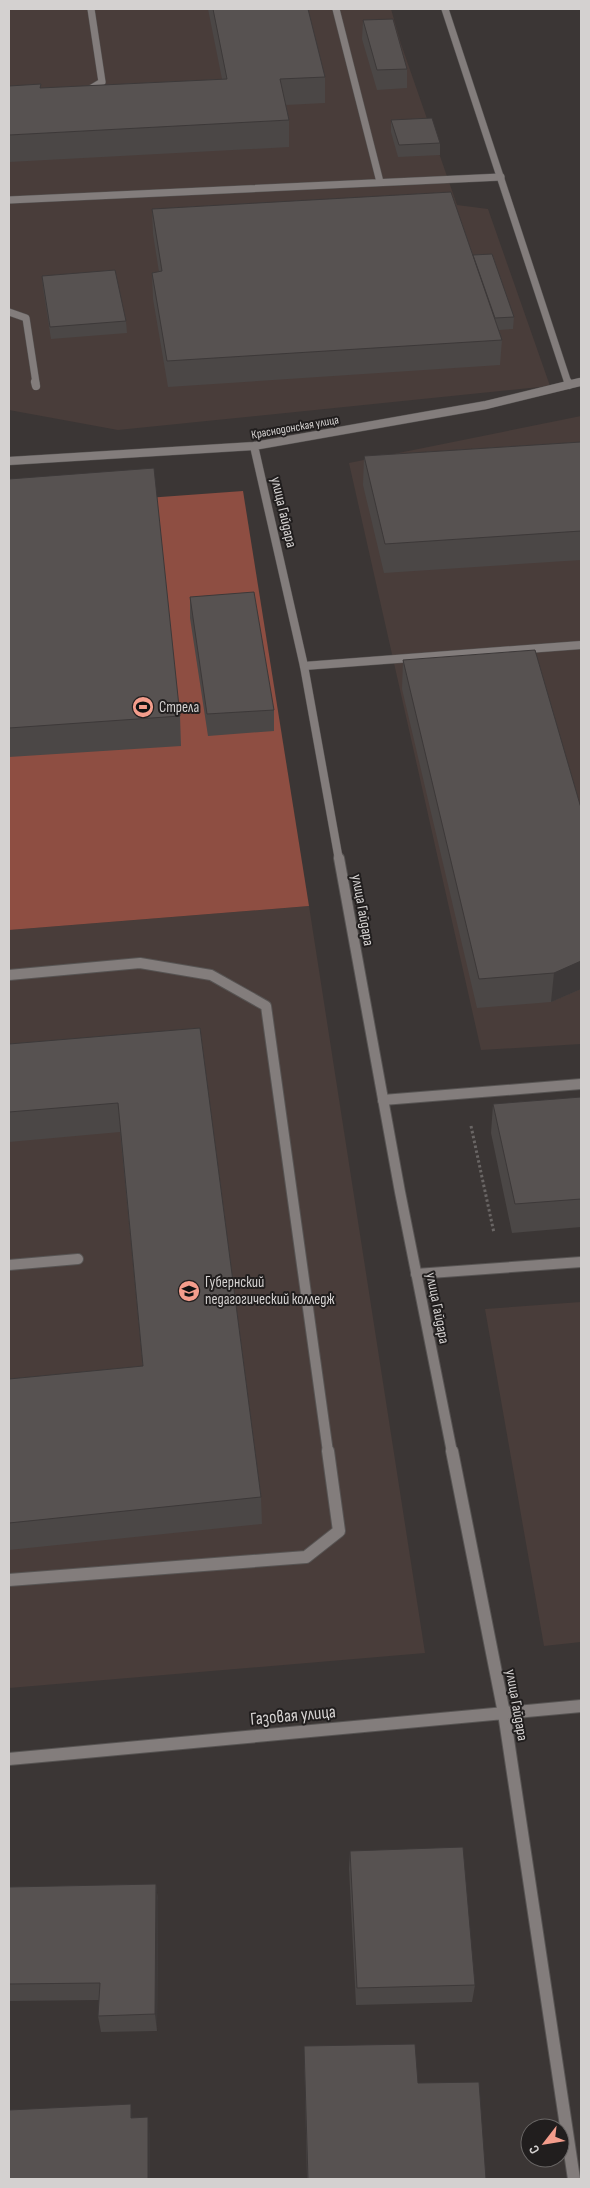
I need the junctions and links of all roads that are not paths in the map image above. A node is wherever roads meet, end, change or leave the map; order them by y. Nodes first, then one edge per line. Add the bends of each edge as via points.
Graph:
1 (91, 9) edge
2 (336, 9) edge
3 (444, 9) edge
4 (75, 93) edge
5 (501, 177) junction
6 (380, 182) junction
7 (9, 200) edge
8 (9, 312) edge
9 (581, 382) edge
10 (569, 385) junction
11 (36, 386) dead end
12 (254, 446) junction
13 (9, 461) edge
14 (581, 645) edge
15 (304, 666) junction
16 (9, 975) edge
17 (581, 1084) edge
18 (383, 1100) junction
19 (78, 1258) dead end
20 (581, 1262) edge
21 (9, 1265) edge
22 (416, 1274) junction
23 (9, 1580) edge
24 (581, 1706) edge
25 (504, 1713) junction
26 (9, 1759) edge
27 (574, 2179) edge

1 - 4 street via 102,82 93,90
2 - 6 street
3 - 5 street
5 - 6 street
5 - 10 street
6 - 7 street
8 - 11 street via 26,318
9 - 10 street, Краснодонская улица
10 - 12 street, Краснодонская улица via 486,405
12 - 13 street, Краснодонская улица
12 - 15 street, улица Гайдара
14 - 15 street
15 - 18 street, улица Гайдара
16 - 23 street via 140,963 211,975 266,1006 339,1531 306,1557
17 - 18 street
18 - 22 street, улица Гайдара
19 - 21 street
20 - 22 street
22 - 25 street, улица Гайдара
24 - 25 street, Газовая улица
25 - 26 street, Газовая улица
25 - 27 street, улица Гайдара

